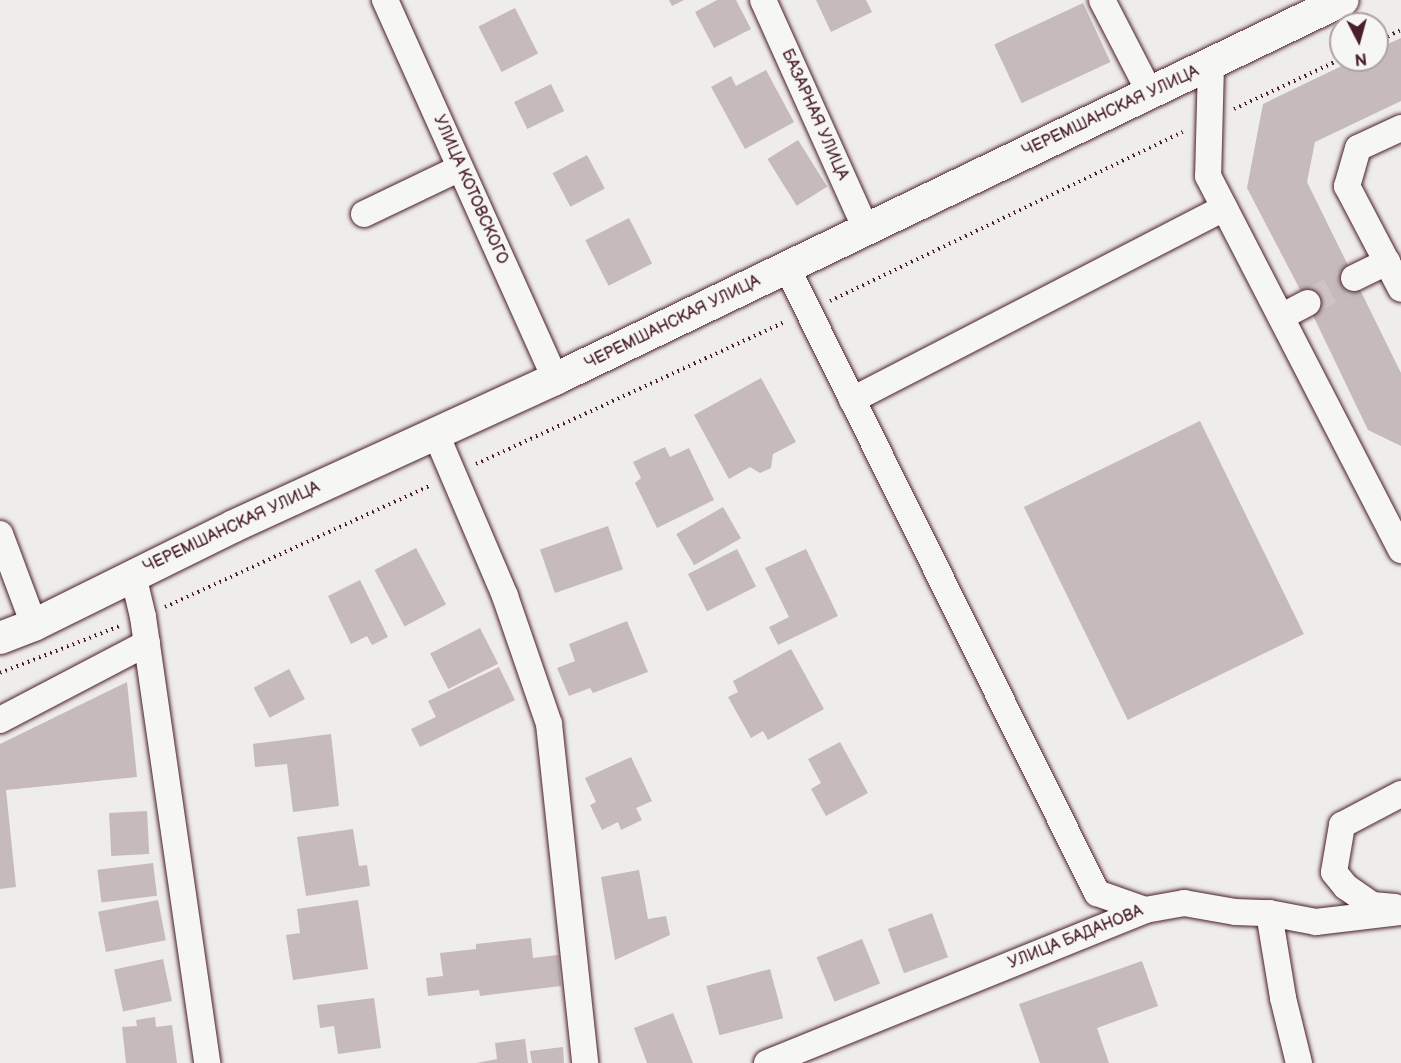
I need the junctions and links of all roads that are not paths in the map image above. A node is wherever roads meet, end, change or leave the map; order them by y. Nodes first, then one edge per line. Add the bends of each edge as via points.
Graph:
1 (385, 0) edge
2 (763, 0) edge
3 (1101, 0) edge
4 (1342, 0) edge
5 (1211, 65) junction
6 (1150, 93) junction
7 (1401, 128) edge
8 (460, 168) junction
9 (1224, 208) junction
10 (364, 213) dead end
11 (866, 229) junction
12 (1387, 262) junction
13 (787, 268) junction
14 (1354, 278) tunnel mouth
15 (1401, 289) edge
16 (1307, 303) tunnel mouth
17 (1281, 317) junction
18 (555, 379) junction
19 (852, 400) junction
20 (436, 434) junction
21 (0, 534) edge
22 (1401, 550) edge
23 (133, 575) junction
24 (34, 625) junction
25 (0, 638) edge
26 (147, 643) junction
27 (0, 720) edge
28 (1401, 794) edge
29 (1145, 910) junction
30 (1401, 910) edge
31 (1269, 912) junction
32 (207, 1063) edge
33 (585, 1063) edge
34 (767, 1063) edge
35 (1299, 1063) edge

1 - 8 street, УЛИЦА КОТОВСКОГО
2 - 11 street, БАЗАРНАЯ УЛИЦА
3 - 6 street
4 - 5 main road, ЧЕРЕМШАНСКАЯ УЛИЦА
5 - 6 main road, ЧЕРЕМШАНСКАЯ УЛИЦА
5 - 9 street via 1208,176
6 - 11 main road, ЧЕРЕМШАНСКАЯ УЛИЦА
7 - 12 street via 1358,148 1347,186
8 - 10 street
8 - 18 street, УЛИЦА КОТОВСКОГО
9 - 17 street
9 - 19 street
11 - 13 main road, ЧЕРЕМШАНСКАЯ УЛИЦА
12 - 14 street
12 - 15 street
13 - 18 main road, ЧЕРЕМШАНСКАЯ УЛИЦА
13 - 19 street
16 - 17 street
17 - 22 street
18 - 20 main road, ЧЕРЕМШАНСКАЯ УЛИЦА
19 - 29 street via 1097,894
20 - 23 main road, ЧЕРЕМШАНСКАЯ УЛИЦА
20 - 33 street via 505,596 549,724
21 - 24 street
23 - 24 main road, ЧЕРЕМШАНСКАЯ УЛИЦА
23 - 26 street
24 - 25 main road, ЧЕРЕМШАНСКАЯ УЛИЦА
26 - 27 street
26 - 32 street
28 - 30 street via 1342,825 1334,872 1346,887 1372,905
29 - 31 street, УЛИЦА БАДАНОВА via 1184,903 1235,912
29 - 34 street, УЛИЦА БАДАНОВА
30 - 31 street, УЛИЦА БАДАНОВА via 1316,922
31 - 35 street via 1283,998

